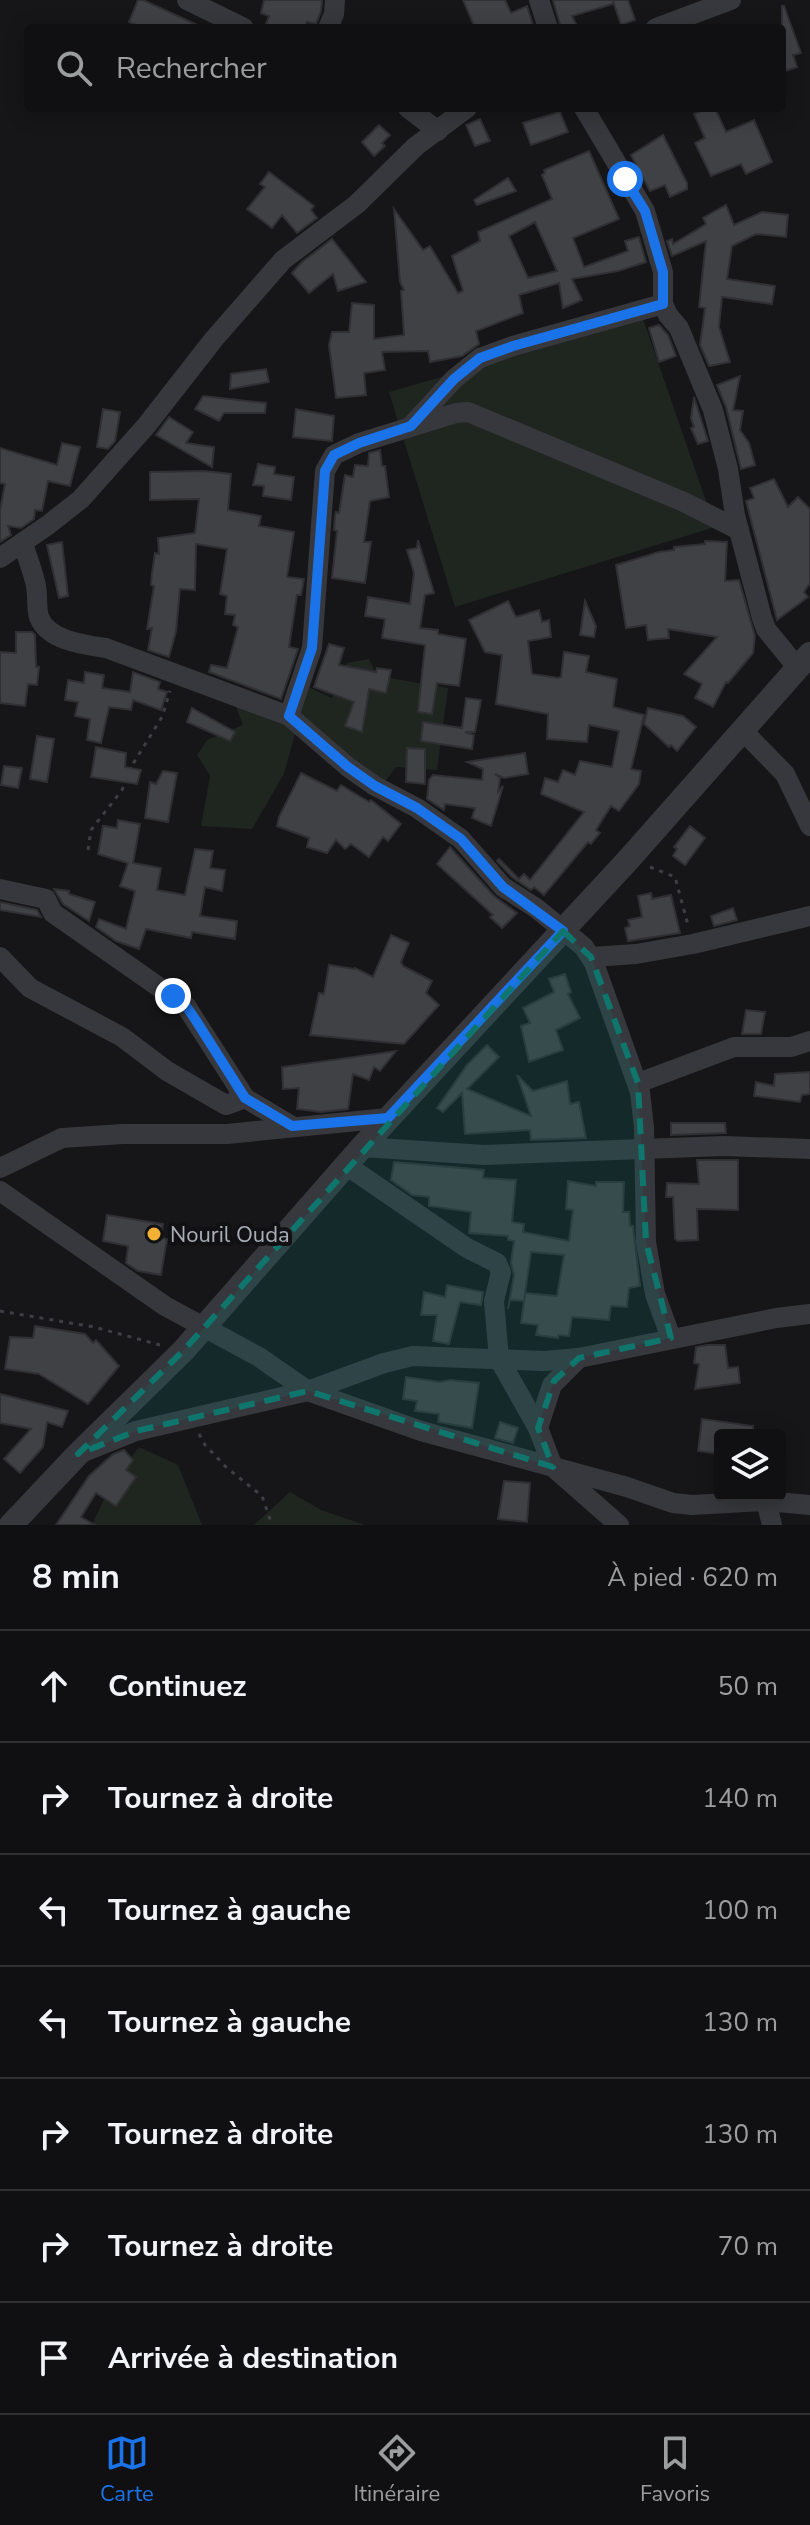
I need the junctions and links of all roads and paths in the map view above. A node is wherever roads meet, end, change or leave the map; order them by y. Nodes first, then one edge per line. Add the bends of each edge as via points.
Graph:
1 (187, 0) edge
2 (335, 0) edge
3 (539, 0) edge
4 (731, 0) edge
5 (236, 24) edge
6 (330, 24) edge
7 (547, 24) edge
8 (667, 24) edge
9 (413, 112) edge
10 (462, 112) edge
11 (586, 112) edge
12 (438, 131) junction
13 (663, 304) junction
14 (411, 426) junction
15 (739, 530) junction
16 (23, 543) junction
17 (0, 558) edge
18 (804, 660) edge
19 (178, 673) junction
20 (289, 716) junction
21 (743, 731) junction
22 (810, 826) edge
23 (88, 850) dead end
24 (629, 859) junction
25 (0, 889) edge
26 (810, 916) edge
27 (563, 931) junction
28 (693, 944) junction
29 (0, 957) edge
30 (591, 957) junction
31 (810, 1041) edge
32 (638, 1083) junction
33 (245, 1098) junction
34 (388, 1118) junction
35 (292, 1126) junction
36 (810, 1149) edge
37 (644, 1151) junction
38 (354, 1156) junction
39 (0, 1168) edge
40 (0, 1191) edge
41 (0, 1311) edge
42 (810, 1314) edge
43 (203, 1328) junction
44 (671, 1338) junction
45 (183, 1351) junction
46 (579, 1358) junction
47 (499, 1359) junction
48 (308, 1391) junction
49 (191, 1421) junction
50 (538, 1428) junction
51 (78, 1454) junction
52 (553, 1467) junction
53 (766, 1501) junction
54 (810, 1505) edge
55 (11, 1525) edge
56 (272, 1525) edge
57 (619, 1525) edge
58 (772, 1525) edge

1 - 5 street
2 - 6 street
3 - 7 street
4 - 8 street
9 - 12 street
10 - 12 street
11 - 13 street via 645,211 663,272
12 - 16 street via 357,204 283,260 81,499
13 - 14 street via 480,358
13 - 15 street via 679,328 713,410
14 - 15 street via 468,412
14 - 20 street via 334,455 325,471 312,648
15 - 18 street via 766,629
16 - 17 street
16 - 19 street via 38,614 52,632
18 - 21 street
19 - 20 street
19 - 23 path via 162,717 122,790 91,830
20 - 27 street via 348,767 461,839 503,887
21 - 22 street via 785,774
21 - 24 street
24 - 27 street
24 - 28 path via 675,877
25 - 33 street via 46,899 53,913 186,1006
26 - 28 street
27 - 30 street
27 - 34 street
28 - 30 street
29 - 33 street via 30,988 122,1037 196,1090 226,1105
30 - 32 street
31 - 32 street via 791,1047 734,1047
32 - 37 street
33 - 35 street
34 - 35 street
34 - 38 street
35 - 39 street via 227,1134 62,1138
36 - 37 street via 724,1146
37 - 38 street
37 - 44 street via 649,1262
38 - 43 street
38 - 47 street via 467,1248 497,1263
40 - 43 street
41 - 45 path via 94,1327
42 - 44 street
43 - 45 street
43 - 48 street
44 - 46 street
45 - 51 street
46 - 47 street
46 - 50 street via 552,1385
47 - 48 street via 413,1356
47 - 50 street
48 - 49 street
48 - 52 street via 421,1431
49 - 51 street via 136,1431
49 - 56 path via 205,1445 262,1496
50 - 52 street
51 - 55 street
52 - 53 street via 673,1503
52 - 57 street
53 - 54 street
53 - 58 street

